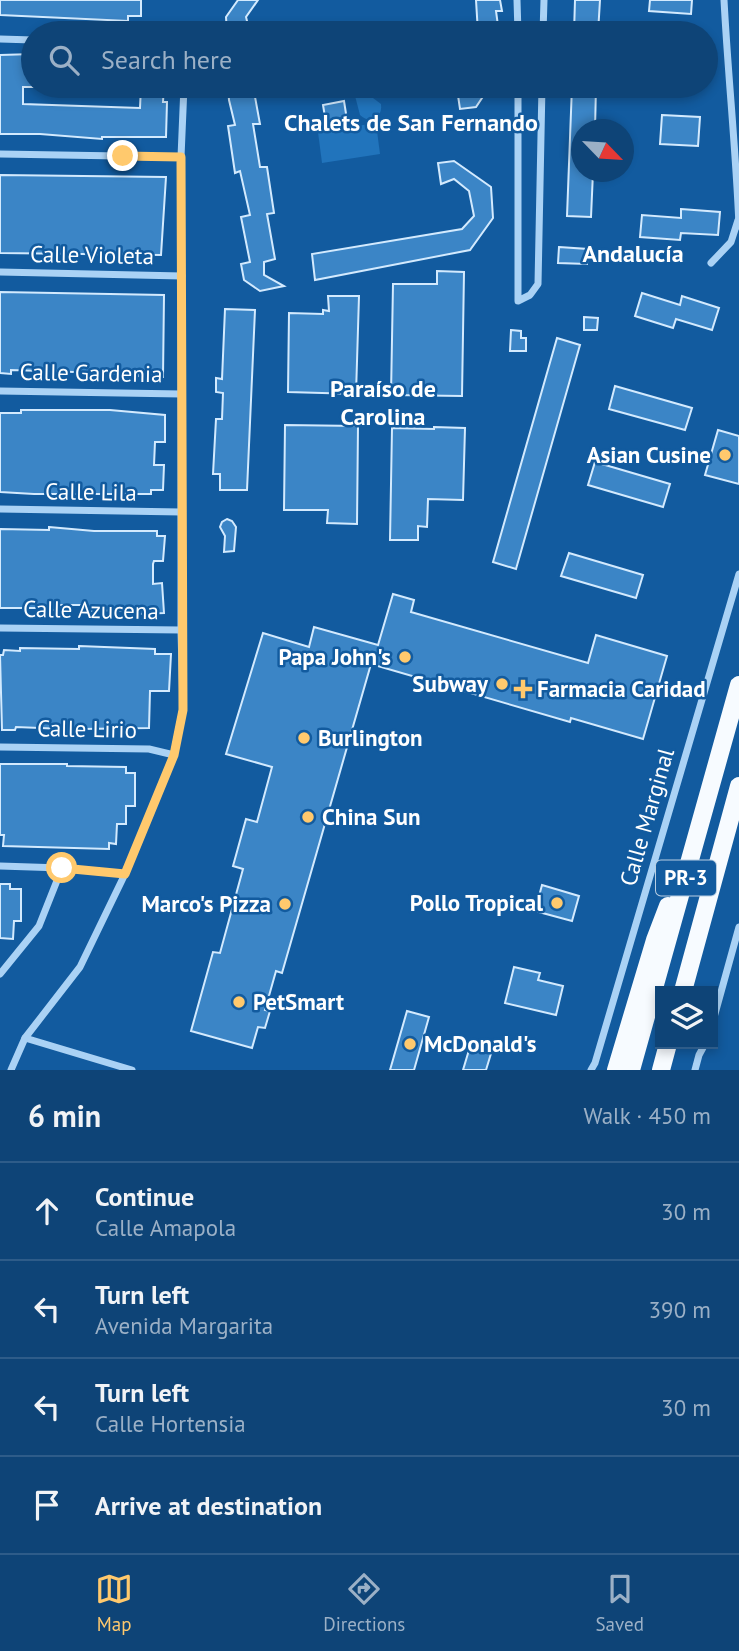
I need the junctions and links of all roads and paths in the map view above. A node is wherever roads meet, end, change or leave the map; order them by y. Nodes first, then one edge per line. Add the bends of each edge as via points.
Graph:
1 (517, 0) edge
2 (544, 0) edge
3 (724, 0) edge
4 (518, 21) edge
5 (543, 21) edge
6 (0, 39) edge
7 (21, 40) edge
8 (183, 98) edge
9 (518, 98) edge
10 (542, 98) edge
11 (738, 151) edge
12 (0, 154) edge
13 (181, 157) junction
14 (739, 216) edge
15 (739, 226) edge
16 (711, 262) dead end
17 (0, 272) edge
18 (182, 276) junction
19 (0, 391) edge
20 (181, 394) junction
21 (0, 509) edge
22 (181, 512) junction
23 (739, 574) edge
24 (0, 628) edge
25 (181, 630) junction
26 (739, 685) edge
27 (0, 747) edge
28 (174, 755) junction
29 (739, 786) edge
30 (700, 828) junction
31 (739, 828) edge
32 (0, 866) edge
33 (62, 868) junction
34 (125, 874) junction
35 (739, 927) edge
36 (736, 948) edge
37 (694, 952) junction
38 (0, 974) edge
39 (684, 986) edge
40 (718, 1005) edge
41 (25, 1038) junction
42 (667, 1049) edge
43 (703, 1049) edge
44 (11, 1070) edge
45 (132, 1070) edge
46 (591, 1070) edge
47 (617, 1070) edge
48 (631, 1070) edge
49 (661, 1070) edge
50 (695, 1070) edge

1 - 4 street
2 - 5 street
3 - 11 street
6 - 7 street
8 - 13 street
9 - 10 street via 517,301 538,285
11 - 14 street
12 - 13 street
13 - 18 street
14 - 15 street
14 - 16 street via 731,242
17 - 18 street, Calle Violeta
18 - 20 street
19 - 20 street, Calle Gardenia
20 - 22 street
21 - 22 street, Calle Lila
22 - 25 street
23 - 46 street, Calle Marginal
24 - 25 street, Calle Azucena
25 - 28 street via 183,710
26 - 30 main road, PR-3
27 - 28 street, Calle Lirio via 149,749
28 - 34 street
29 - 37 main road, PR-3
30 - 47 main road via 654,940
30 - 48 main road, PR-3
31 - 37 main road
32 - 33 street
33 - 34 street
33 - 38 street via 39,926
34 - 41 street via 80,967
35 - 36 street
36 - 40 street
37 - 39 main road, PR-3
41 - 44 street
41 - 45 street
42 - 49 main road
43 - 50 street

